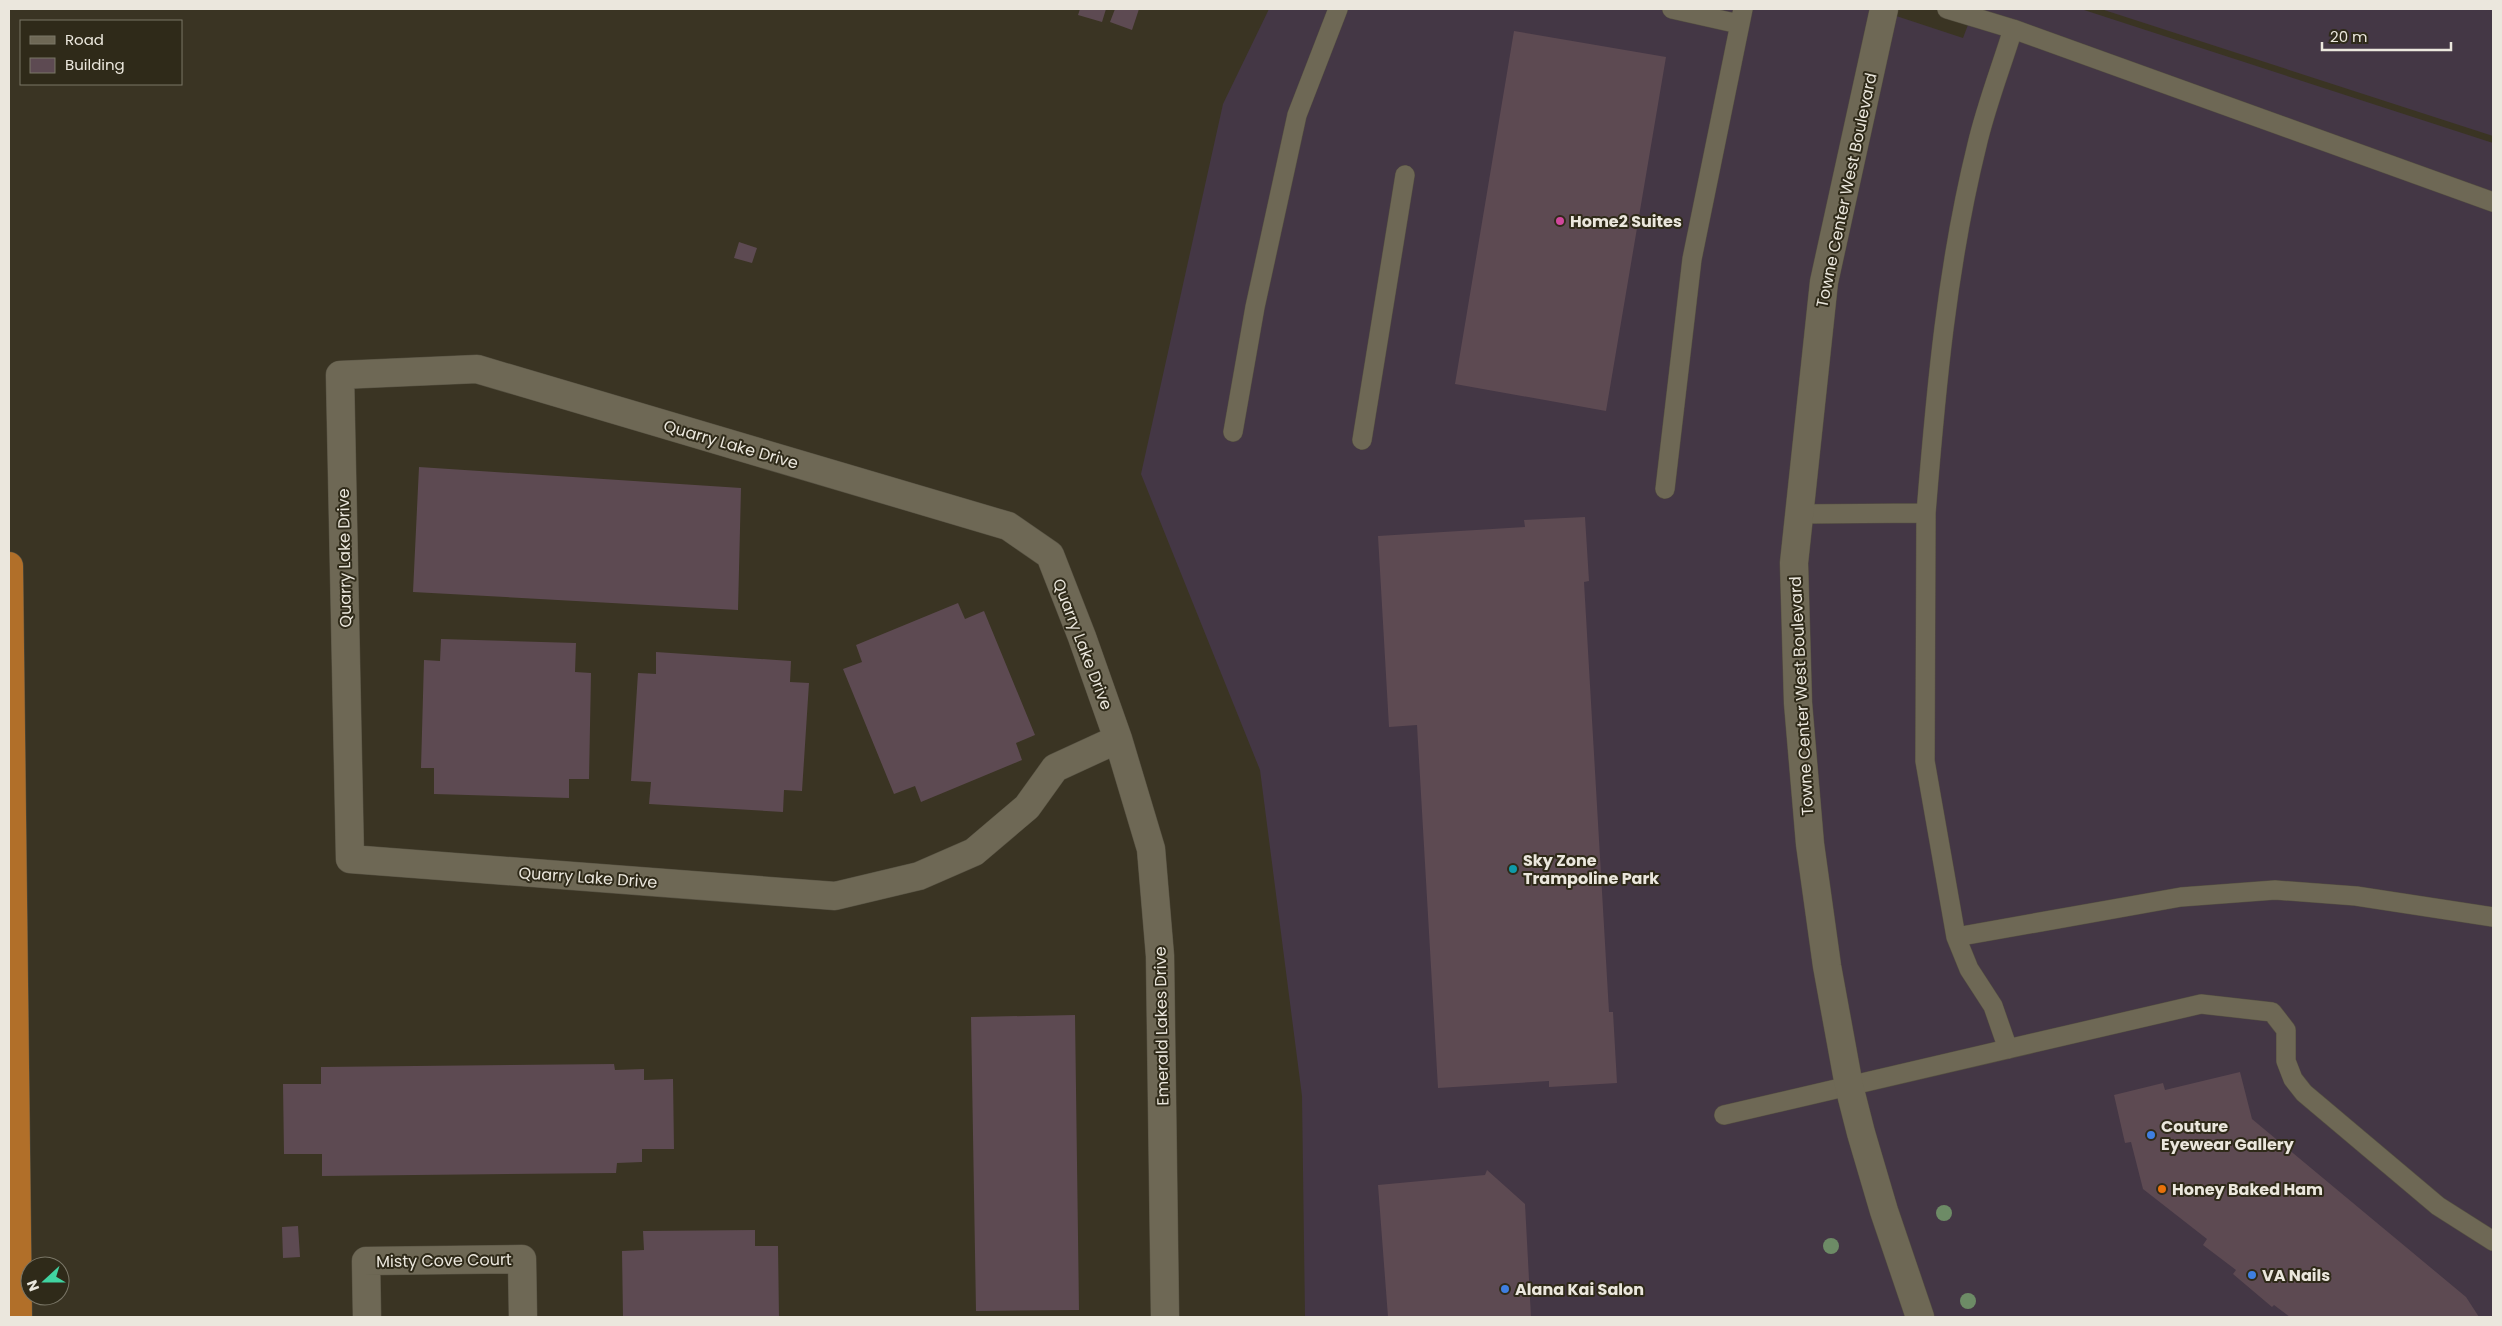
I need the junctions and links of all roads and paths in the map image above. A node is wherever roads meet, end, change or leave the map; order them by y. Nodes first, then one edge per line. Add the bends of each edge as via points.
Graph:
1 (1338, 9) edge
2 (1672, 9) edge
3 (1884, 9) edge
4 (1947, 9) edge
5 (1741, 16) edge
6 (2013, 29) junction
7 (1405, 175) dead end
8 (2493, 202) edge
9 (1233, 432) dead end
10 (1362, 440) dead end
11 (1666, 489) dead end
12 (1926, 513) junction
13 (1799, 514) junction
14 (9, 566) edge
15 (1118, 739) junction
16 (2493, 917) edge
17 (1956, 937) junction
18 (2008, 1049) junction
19 (1849, 1086) junction
20 (1724, 1115) dead end
21 (2493, 1241) edge
22 (18, 1317) edge
23 (367, 1317) edge
24 (523, 1317) edge
25 (1166, 1317) edge
26 (1920, 1317) edge

1 - 9 lane via 1297,115 1255,307
2 - 5 lane
3 - 13 street, Towne Center West Boulevard via 1824,282
4 - 6 lane
5 - 11 lane via 1692,259
6 - 8 lane
6 - 12 lane via 1977,144 1953,260 1937,380
7 - 10 lane
12 - 13 lane
12 - 17 lane via 1925,761
13 - 19 street, Towne Center West Boulevard via 1794,562 1798,703 1809,835 1827,966
14 - 22 highway
15 - 15 street, Quarry Lake Drive via 1055,768 1027,808 974,852 919,876 835,896 350,859 340,375 476,369 1008,526 1050,555
15 - 25 street, Emerald Lakes Drive via 1152,849 1160,956
16 - 17 lane via 2356,896 2275,890 2181,897
17 - 18 lane via 1969,969 1994,1006
18 - 19 lane
18 - 21 lane via 2201,1004 2272,1012 2286,1030 2286,1060 2293,1079 2304,1093 2438,1206
19 - 20 lane
19 - 26 street, Towne Center West Boulevard via 1884,1211
23 - 24 street, Misty Cove Court via 366,1260 522,1259

